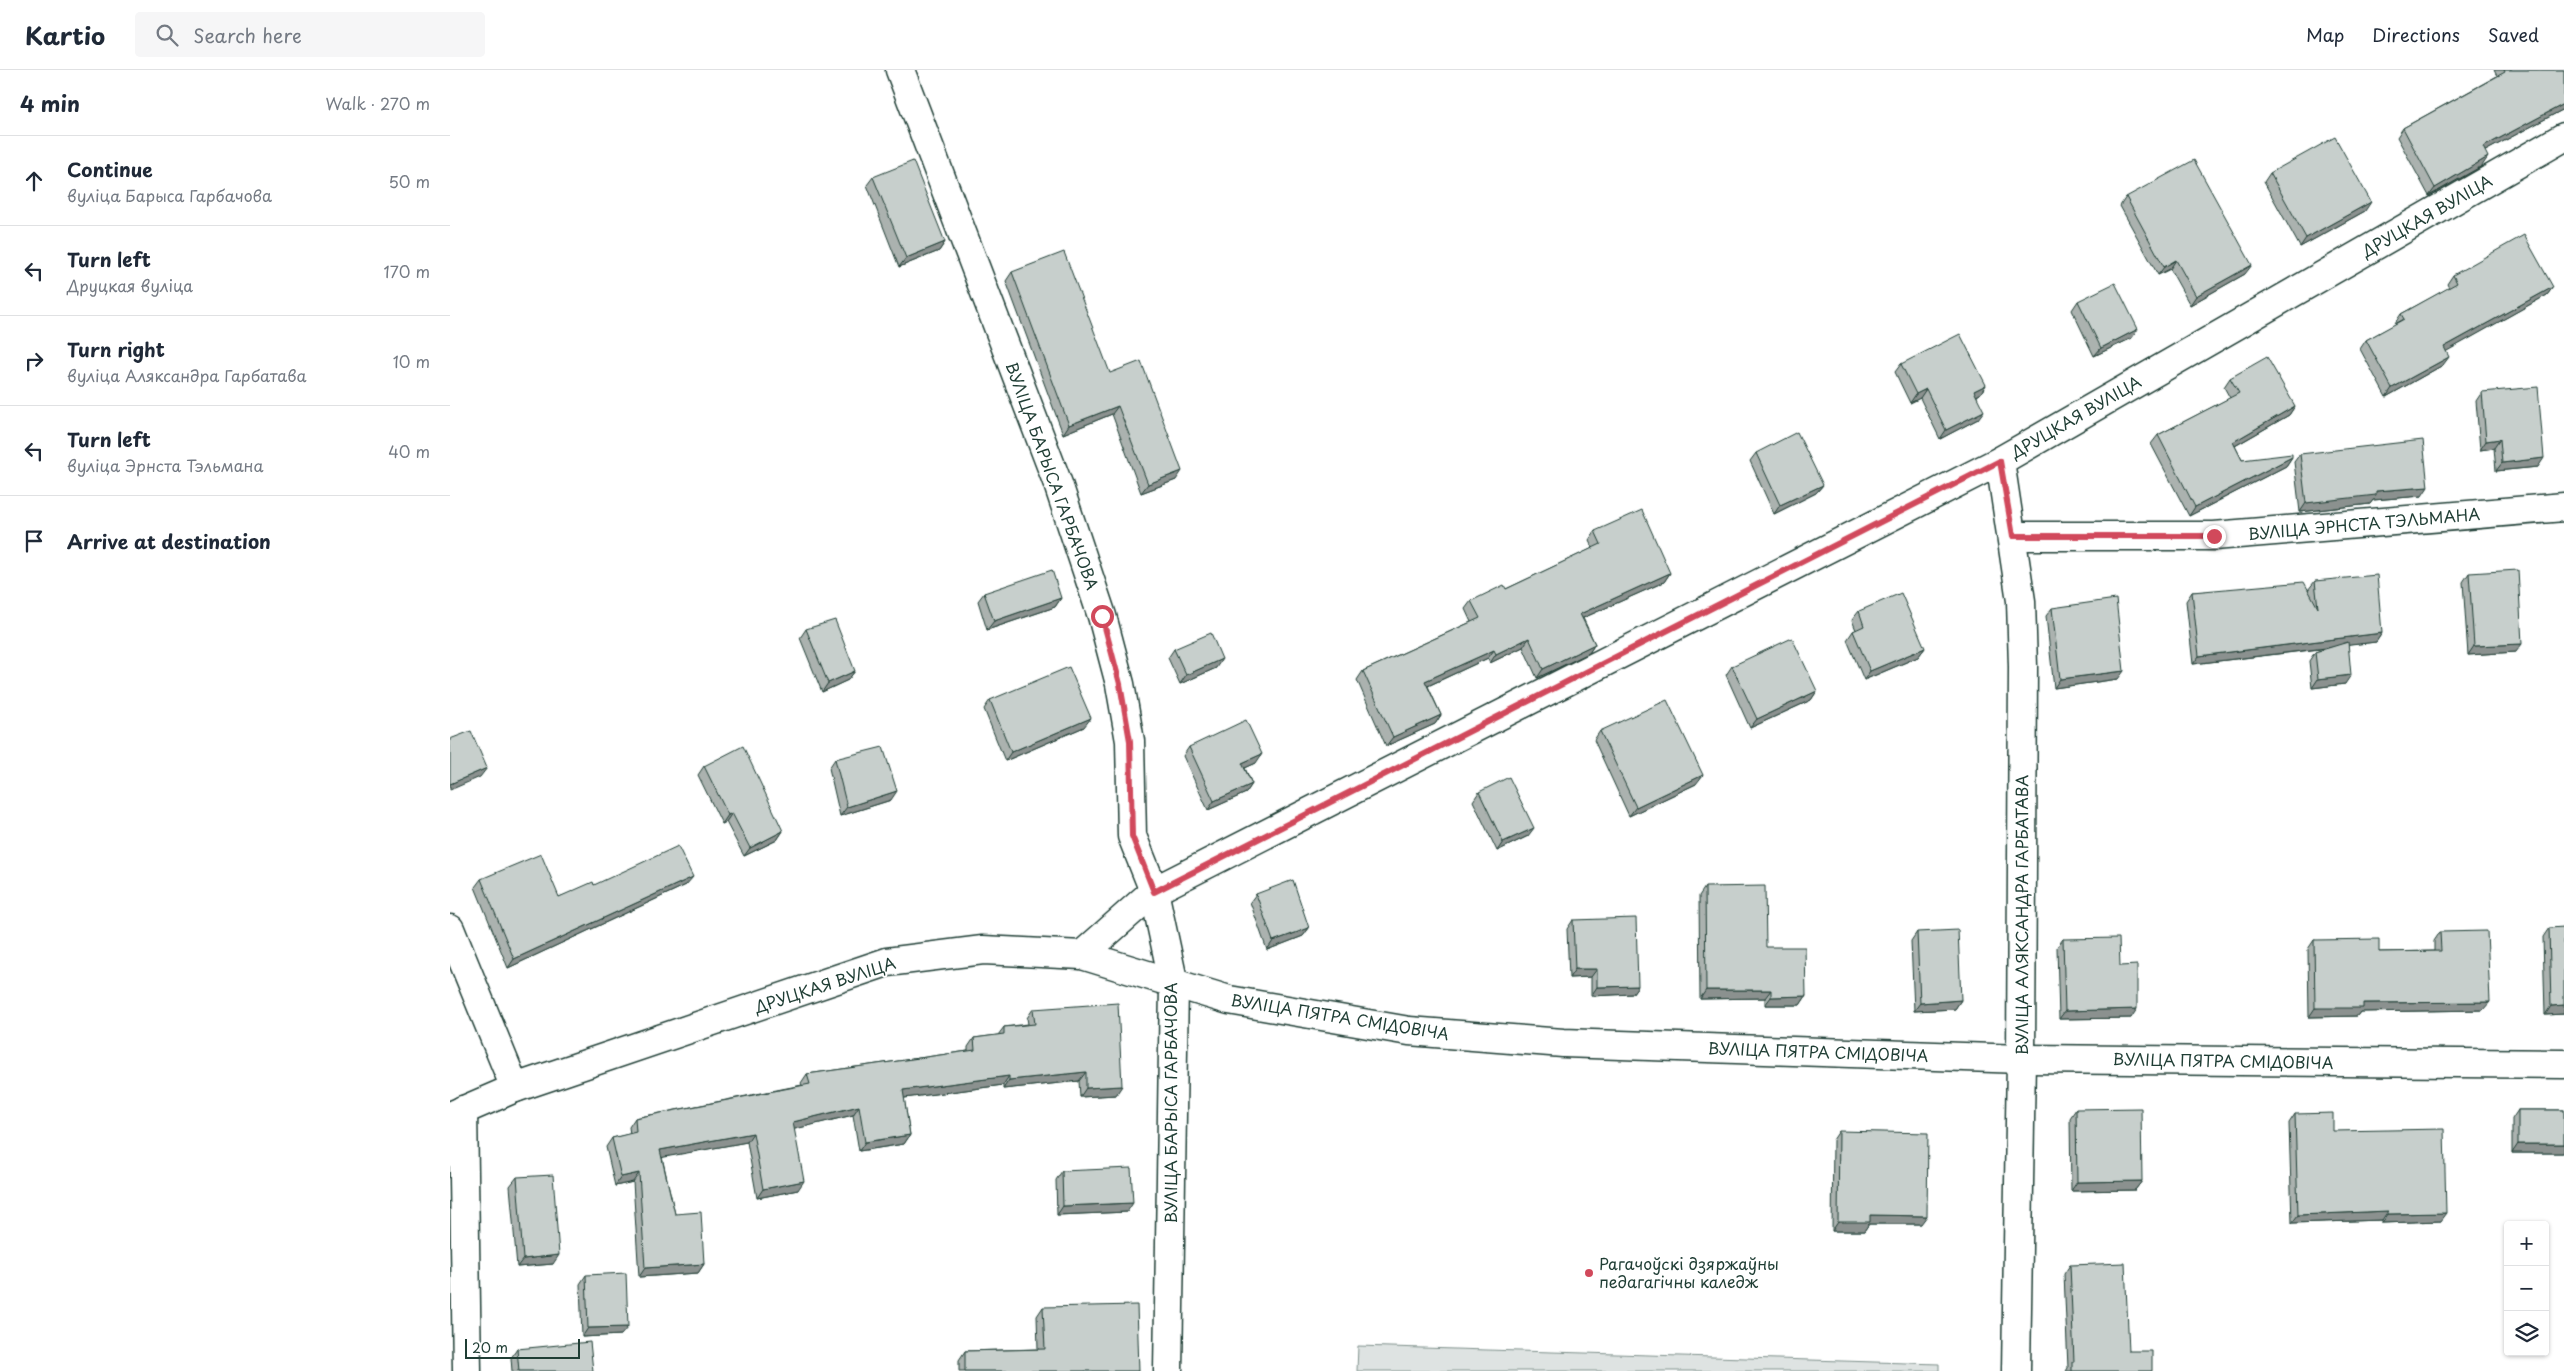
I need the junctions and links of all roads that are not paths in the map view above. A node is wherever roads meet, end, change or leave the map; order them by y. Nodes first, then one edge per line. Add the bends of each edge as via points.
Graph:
1 (900, 70) edge
2 (2564, 137) edge
3 (2000, 461) junction
4 (2564, 507) edge
5 (2013, 536) junction
6 (1154, 892) junction
7 (450, 929) edge
8 (1082, 955) junction
9 (1174, 985) junction
10 (2022, 1059) junction
11 (2564, 1064) edge
12 (515, 1088) junction
13 (457, 1113) edge
14 (467, 1371) edge
15 (1168, 1371) edge
16 (2016, 1371) edge

1 - 6 street, ВУЛІЦА БАРЫСА ГАРБАЧОВА via 1058,484 1102,616 1120,684 1130,741 1132,836
2 - 3 street, ДРУЦКАЯ ВУЛІЦА
3 - 5 street, ВУЛІЦА АЛЯКСАНДРА ГАРБАТАВА
3 - 6 street, ДРУЦКАЯ ВУЛІЦА
4 - 5 street, ВУЛІЦА ЭРНСТА ТЭЛЬМАНА via 2214,536
5 - 10 street, ВУЛІЦА АЛЯКСАНДРА ГАРБАТАВА via 2021,601 2023,667
6 - 8 street, ДРУЦКАЯ ВУЛІЦА
6 - 9 street, ВУЛІЦА БАРЫСА ГАРБАЧОВА
7 - 12 street
8 - 9 street, ВУЛІЦА ПЯТРА СМІДОВІЧА
8 - 12 street, ДРУЦКАЯ ВУЛІЦА via 984,950 887,962
9 - 10 street, ВУЛІЦА ПЯТРА СМІДОВІЧА via 1229,1000 1409,1031 1563,1043
9 - 15 street, ВУЛІЦА БАРЫСА ГАРБАЧОВА
10 - 11 street, ВУЛІЦА ПЯТРА СМІДОВІЧА
10 - 16 street, ВУЛІЦА АЛЯКСАНДРА ГАРБАТАВА
12 - 13 street, ДРУЦКАЯ ВУЛІЦА
13 - 14 street

